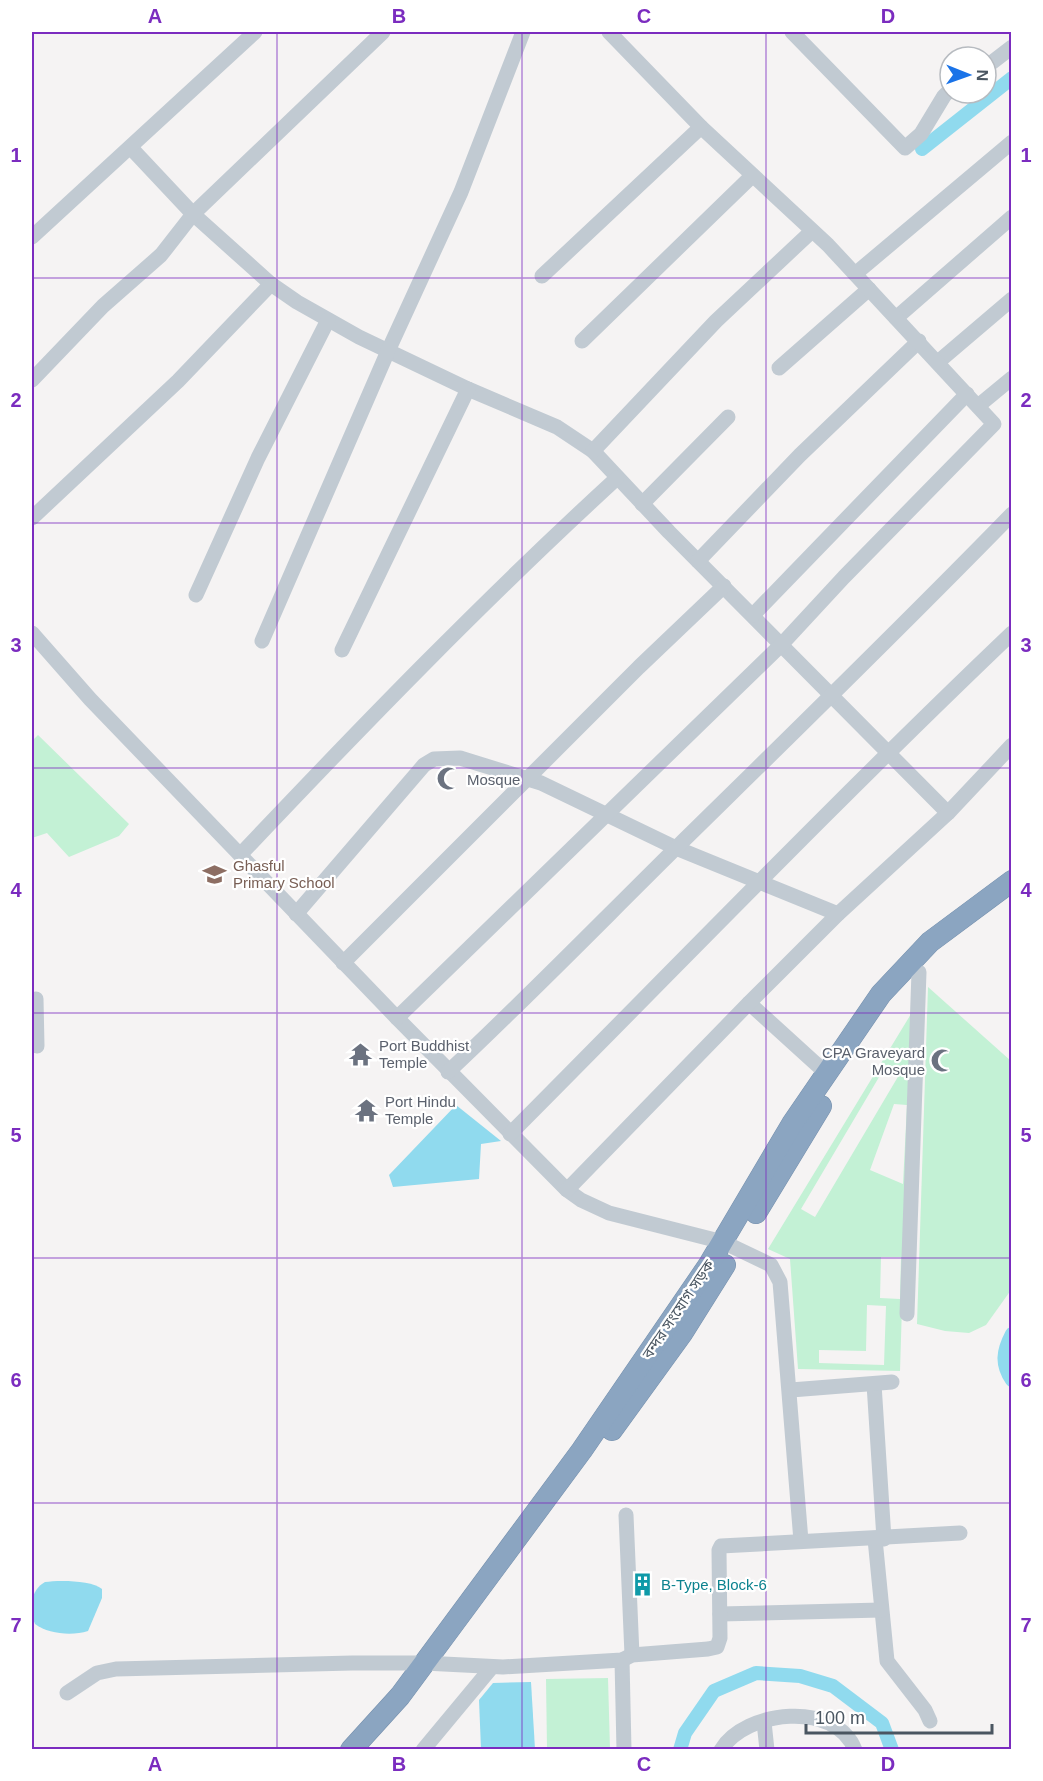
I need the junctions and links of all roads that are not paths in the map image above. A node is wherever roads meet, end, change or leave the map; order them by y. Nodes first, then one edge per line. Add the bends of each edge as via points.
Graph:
1 (255, 32) edge
2 (382, 32) edge
3 (523, 32) edge
4 (609, 32) edge
5 (792, 32) edge
6 (1011, 47) edge
7 (998, 57) edge
8 (939, 105) edge
9 (701, 127) junction
10 (1011, 142) edge
11 (131, 148) junction
12 (752, 176) junction
13 (193, 214) junction
14 (1011, 217) edge
15 (812, 231) junction
16 (32, 237) edge
17 (855, 274) junction
18 (542, 276) dead end
19 (271, 284) junction
20 (869, 289) junction
21 (1011, 299) edge
22 (896, 318) junction
23 (328, 320) junction
24 (582, 341) dead end
25 (919, 341) junction
26 (388, 351) junction
27 (938, 362) junction
28 (778, 368) dead end
29 (1011, 378) edge
30 (32, 380) edge
31 (468, 389) junction
32 (967, 394) junction
33 (978, 406) junction
34 (728, 417) dead end
35 (593, 452) junction
36 (616, 478) junction
37 (642, 504) junction
38 (1011, 514) edge
39 (32, 518) edge
40 (698, 561) junction
41 (724, 586) junction
42 (196, 595) dead end
43 (753, 615) junction
44 (32, 633) edge
45 (1011, 633) edge
46 (262, 641) dead end
47 (782, 644) junction
48 (342, 650) dead end
49 (833, 696) junction
50 (1011, 745) edge
51 (888, 753) junction
52 (528, 779) junction
53 (948, 813) junction
54 (606, 814) junction
55 (676, 848) junction
56 (241, 854) junction
57 (1011, 881) edge
58 (761, 882) junction
59 (1011, 897) edge
60 (297, 914) junction
61 (838, 914) junction
62 (343, 963) junction
63 (919, 972) junction
64 (36, 999) dead end
65 (749, 1004) junction
66 (397, 1018) junction
67 (37, 1046) dead end
68 (448, 1072) junction
69 (826, 1073) junction
70 (510, 1134) junction
71 (567, 1190) junction
72 (729, 1245) junction
73 (907, 1314) dead end
74 (892, 1382) dead end
75 (874, 1384) junction
76 (791, 1390) junction
77 (627, 1515) dead end
78 (960, 1533) dead end
79 (879, 1539) junction
80 (801, 1541) junction
81 (880, 1610) junction
82 (720, 1614) junction
83 (627, 1657) junction
84 (431, 1663) junction
85 (492, 1667) junction
86 (67, 1694) dead end
87 (930, 1721) dead end
88 (764, 1722) junction
89 (351, 1749) edge
90 (365, 1749) edge
91 (423, 1749) edge
92 (624, 1749) edge
93 (720, 1749) edge
94 (768, 1749) edge
95 (855, 1749) edge

1 - 11 street
2 - 13 street
3 - 26 street via 461,192
4 - 9 street
5 - 8 street via 905,148 921,134
6 - 7 street
9 - 12 street
9 - 18 street
10 - 17 street
11 - 13 street
11 - 16 street
12 - 15 street
12 - 24 street
13 - 19 street
13 - 30 street via 161,255 103,306
14 - 22 street
15 - 17 street
15 - 35 street via 716,321
17 - 20 street
19 - 23 street
19 - 39 street via 178,381
20 - 22 street
20 - 28 street
21 - 27 street
22 - 25 street
23 - 26 street
23 - 42 street via 258,458
25 - 27 street
25 - 40 street via 800,455
26 - 31 street
26 - 46 street
27 - 32 street
29 - 33 street
31 - 35 street via 557,427
31 - 48 street
32 - 33 street
32 - 43 street
33 - 47 street via 994,424
34 - 37 street
35 - 36 street
36 - 37 street
36 - 56 street via 375,713
37 - 40 street
38 - 49 street
40 - 41 street
41 - 43 street
41 - 52 street
43 - 47 street
44 - 56 street via 90,699
45 - 51 street
47 - 49 street
47 - 54 street
49 - 51 street
49 - 55 street
50 - 53 street
51 - 53 street
51 - 58 street
52 - 54 street
52 - 60 street via 460,758 434,759 424,765
52 - 62 street
53 - 61 street
54 - 55 street
54 - 66 street
55 - 58 street
55 - 68 street via 546,980
56 - 60 street
57 - 69 highway, বন্দর সংযোগ সড়ক via 904,967
58 - 61 street
58 - 70 street via 636,1003
59 - 63 highway, বন্দর সংযোগ সড়ক via 946,945
60 - 62 street
61 - 65 street
62 - 66 street
63 - 72 highway, বন্দর সংযোগ সড়ক via 862,1043
63 - 73 street
64 - 67 street
65 - 69 street
65 - 71 street
66 - 68 street
68 - 70 street
69 - 72 highway, বন্দর সংযোগ সড়ক via 771,1158
70 - 71 street
71 - 72 street via 609,1213
72 - 76 street via 771,1265 780,1282
72 - 84 highway, বন্দর সংযোগ সড়ক
74 - 75 street
75 - 76 street
75 - 79 street
76 - 80 street
77 - 83 street
78 - 79 street
79 - 80 street
79 - 81 street
80 - 82 street via 721,1546
81 - 82 street
81 - 87 street via 887,1661
82 - 83 street via 717,1647
83 - 85 street
83 - 92 street
84 - 85 street
84 - 86 street via 116,1669 97,1673
84 - 89 highway, বন্দর সংযোগ সড়ক
84 - 90 highway, বন্দর সংযোগ সড়ক
85 - 91 street
88 - 93 street via 738,1732
88 - 94 street
88 - 95 street via 796,1716 819,1719 840,1728

